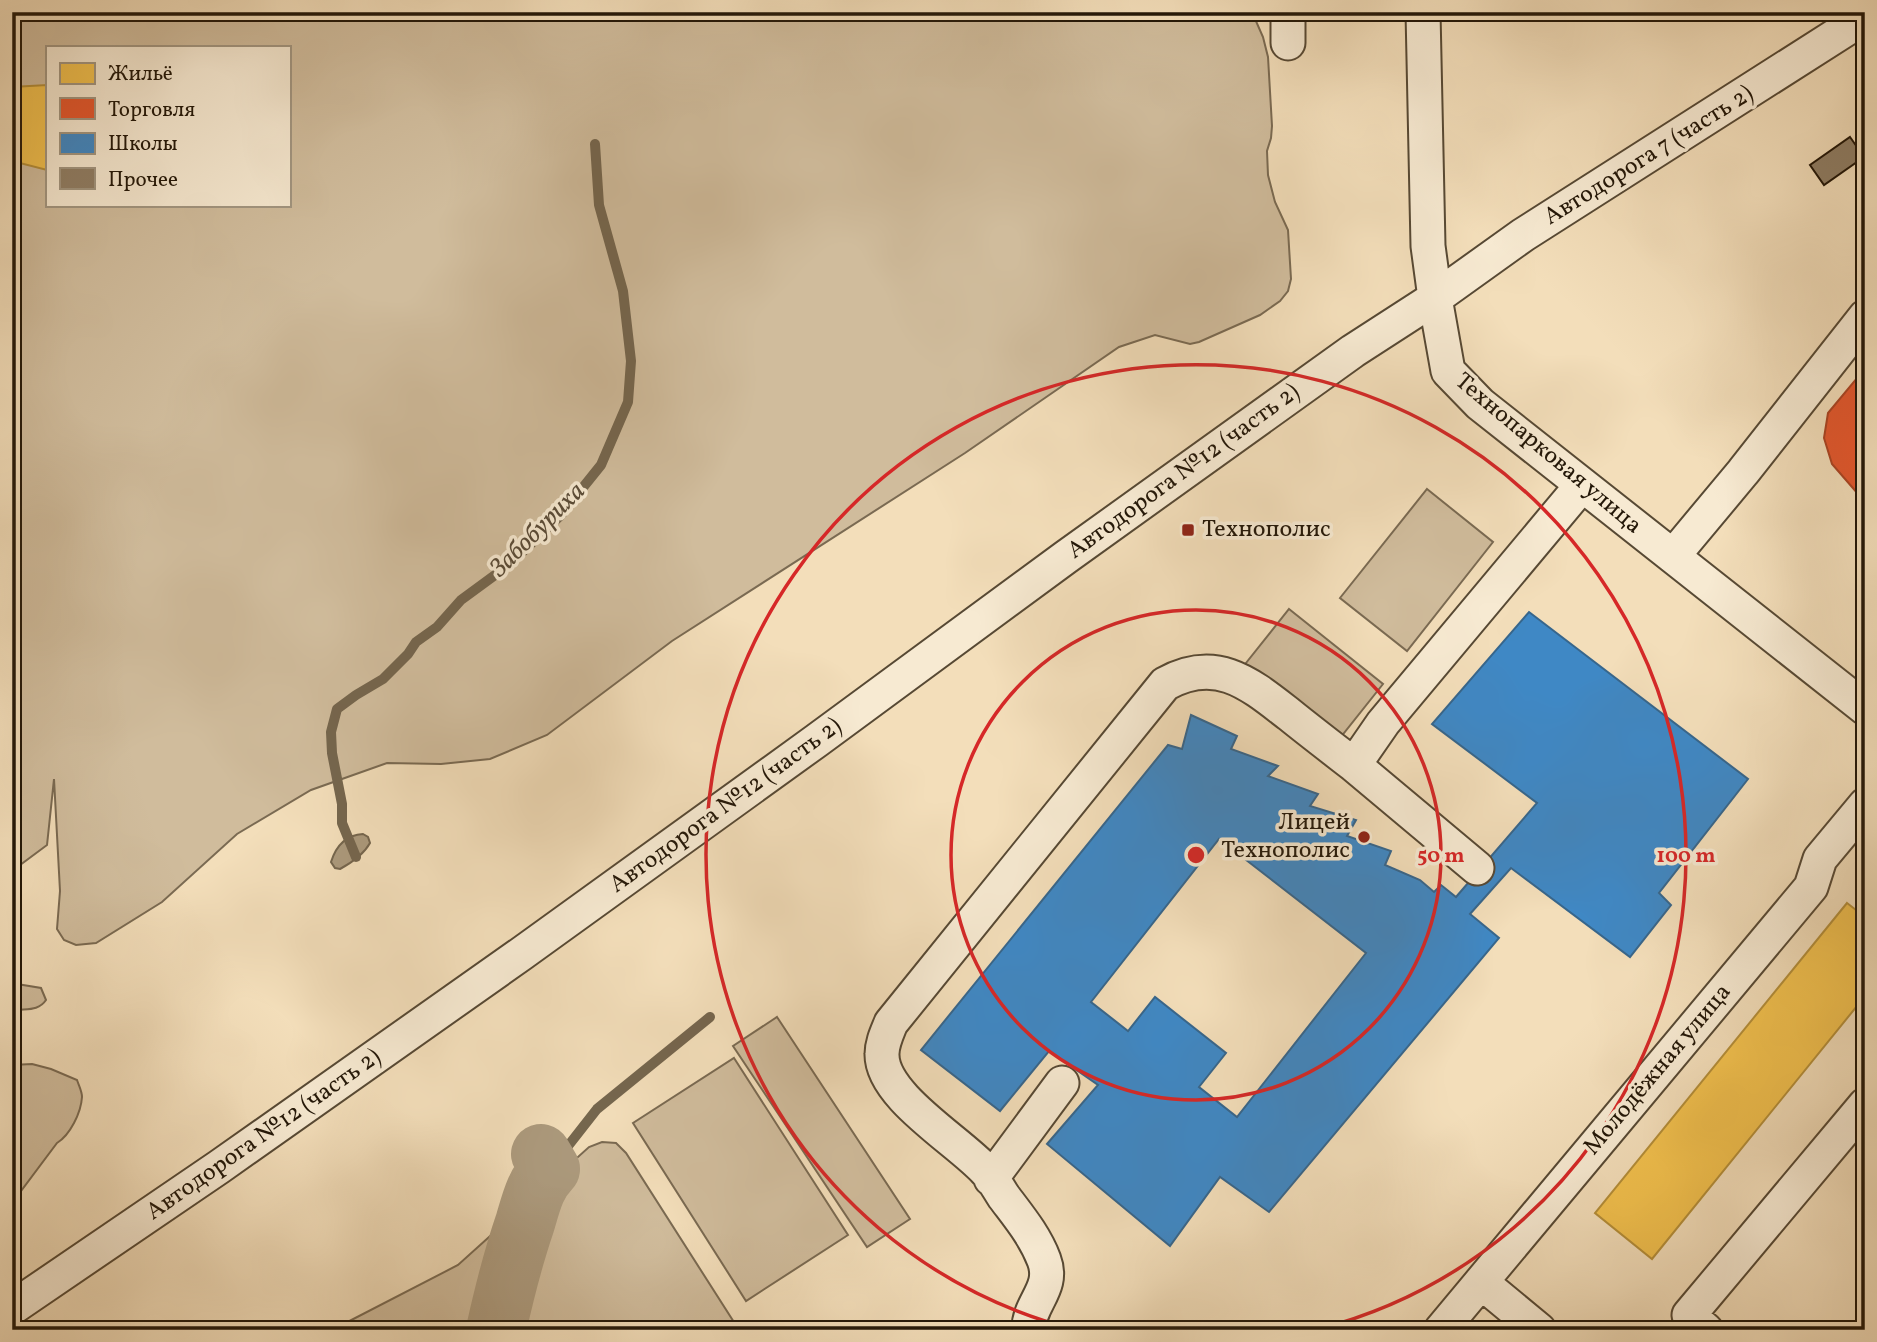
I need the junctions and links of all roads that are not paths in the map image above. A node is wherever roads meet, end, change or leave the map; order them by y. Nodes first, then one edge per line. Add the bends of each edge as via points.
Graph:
1 (1423, 12) edge
2 (1865, 17) edge
3 (1435, 298) junction
4 (1865, 317) edge
5 (1582, 485) junction
6 (1672, 556) junction
7 (1865, 708) edge
8 (1354, 765) junction
9 (1865, 805) edge
10 (1477, 868) dead end
11 (1062, 1083) dead end
12 (1865, 1105) edge
13 (991, 1179) junction
14 (1481, 1282) junction
15 (12, 1308) edge
16 (1030, 1330) edge
17 (1441, 1330) edge
18 (1539, 1330) edge
19 (1706, 1330) edge

1 - 3 street, Технопарковая улица via 1429,246
2 - 3 street, Автодорога 7 (часть 2) via 1523,235
3 - 5 street, Технопарковая улица via 1448,371 1480,404
3 - 15 street, Автодорога №12 (часть 2) via 1353,351 1077,549 521,954
4 - 6 street
5 - 6 street, Технопарковая улица
5 - 8 street via 1383,723
6 - 7 street, Технопарковая улица
8 - 10 street
8 - 13 street via 1253,686 1226,674 1200,671 1165,684 891,1023 884,1039 881,1056 901,1095
9 - 14 street, Молодёжная улица via 1820,859 1811,887
11 - 13 street
12 - 19 street via 1689,1315
13 - 16 street via 1034,1237 1045,1263 1047,1276 1030,1316
14 - 17 street, Молодёжная улица
14 - 18 street

